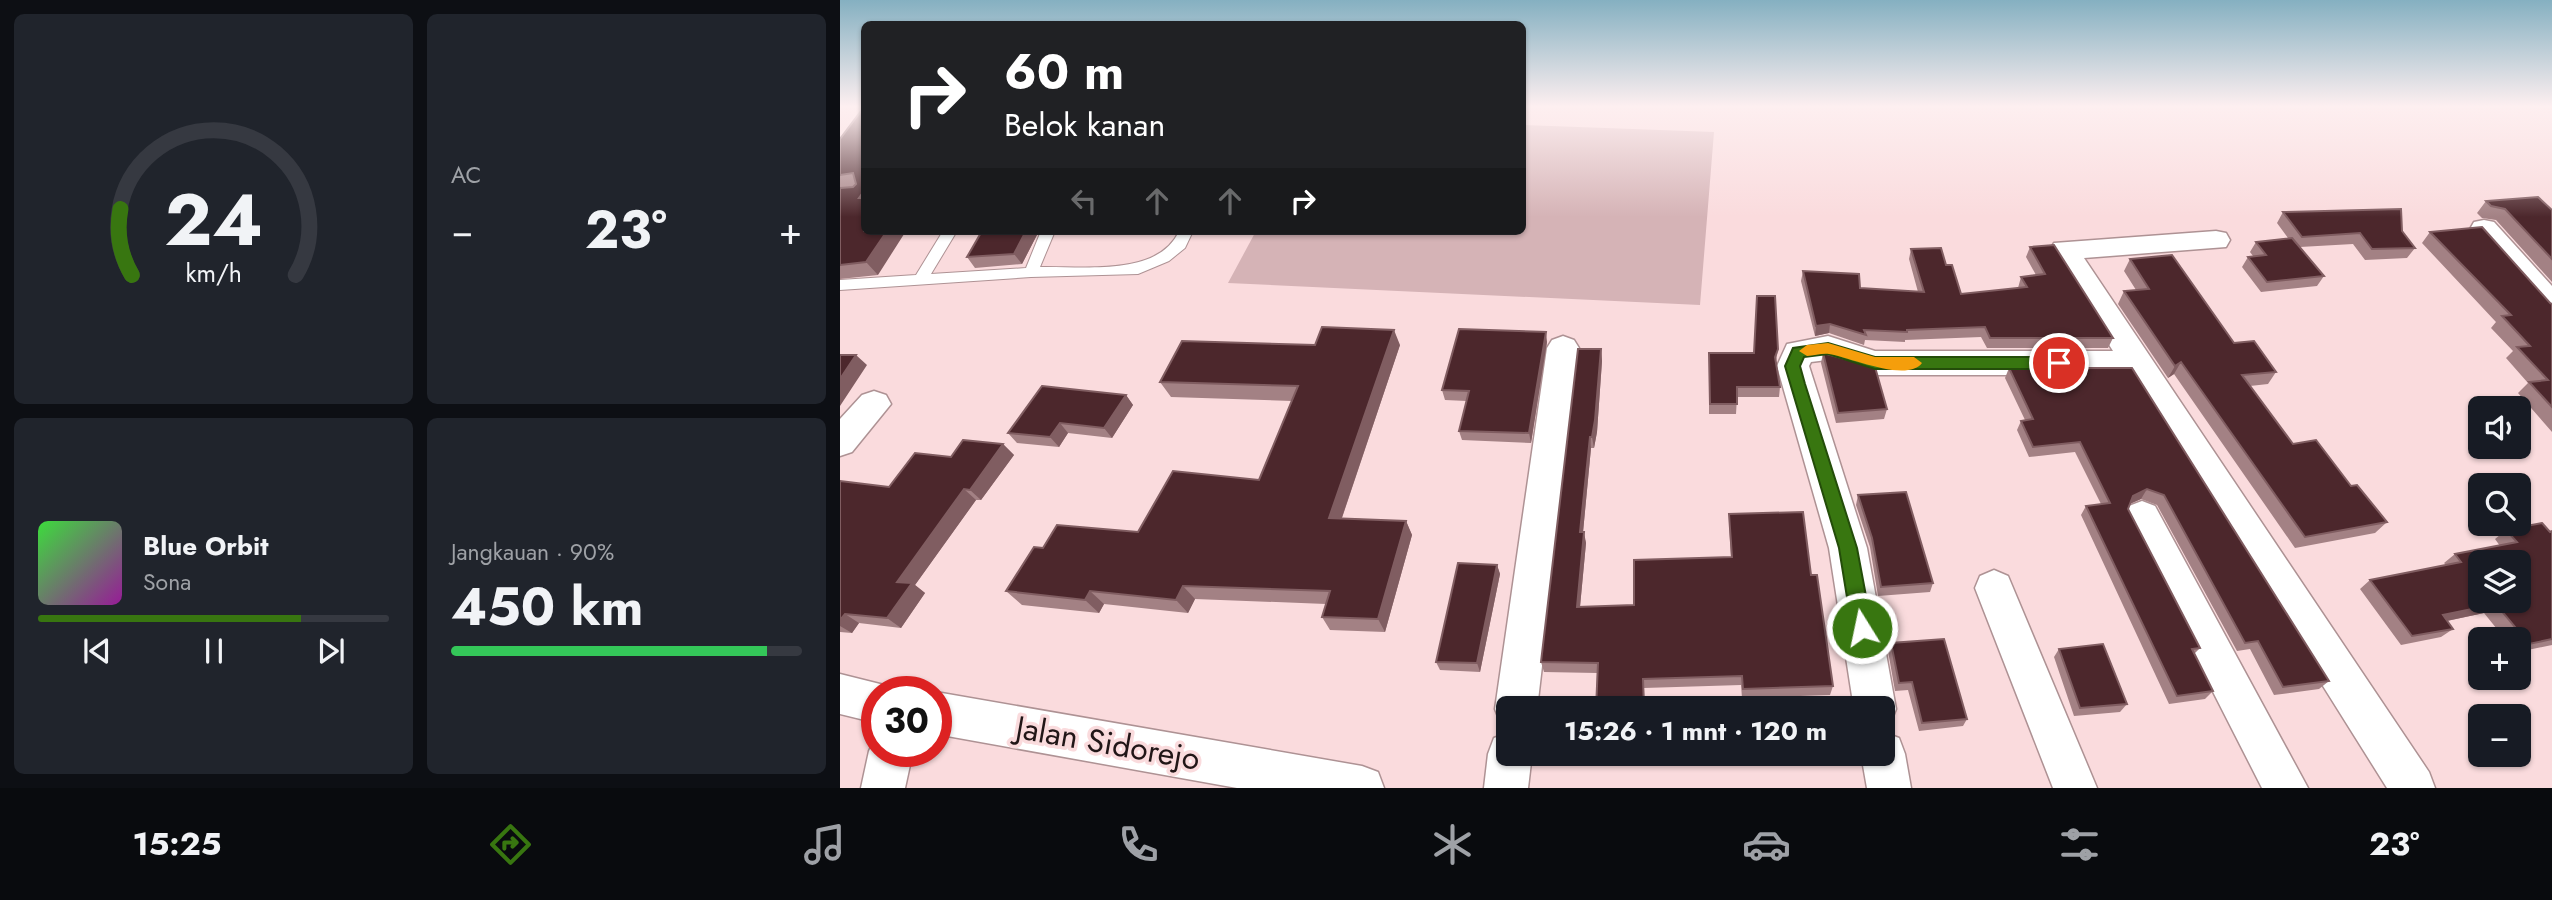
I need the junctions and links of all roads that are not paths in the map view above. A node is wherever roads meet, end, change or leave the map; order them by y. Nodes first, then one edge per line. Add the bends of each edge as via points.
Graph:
1 (2484, 229) edge
2 (948, 235) edge
3 (1046, 235) edge
4 (1184, 235) edge
5 (2216, 240) dead end
6 (1031, 272) junction
7 (920, 279) junction
8 (840, 285) edge
9 (2552, 305) edge
10 (1563, 348) dead end
11 (2138, 363) junction
12 (874, 404) dead end
13 (840, 442) edge
14 (2142, 517) dead end
15 (1994, 588) dead end
16 (840, 694) edge
17 (1518, 696) edge
18 (1873, 696) edge
19 (861, 699) edge
20 (952, 716) edge
21 (1509, 766) edge
22 (1885, 766) edge
23 (888, 767) edge
24 (883, 788) edge
25 (1362, 788) edge
26 (1506, 788) edge
27 (1889, 788) edge
28 (2075, 788) edge
29 (2286, 788) edge
30 (2413, 788) edge

1 - 9 street
2 - 7 lane
3 - 6 lane
4 - 6 lane via 1164,258 1138,269
5 - 11 street via 2064,250
6 - 7 lane
7 - 8 lane
10 - 17 street
11 - 18 street via 1875,363 1828,348 1798,352 1793,366 1848,548
11 - 30 street
12 - 13 street
14 - 29 street
15 - 28 street
16 - 19 street
20 - 25 street, Jalan Sidorejo
21 - 26 street
22 - 27 street
23 - 24 street

